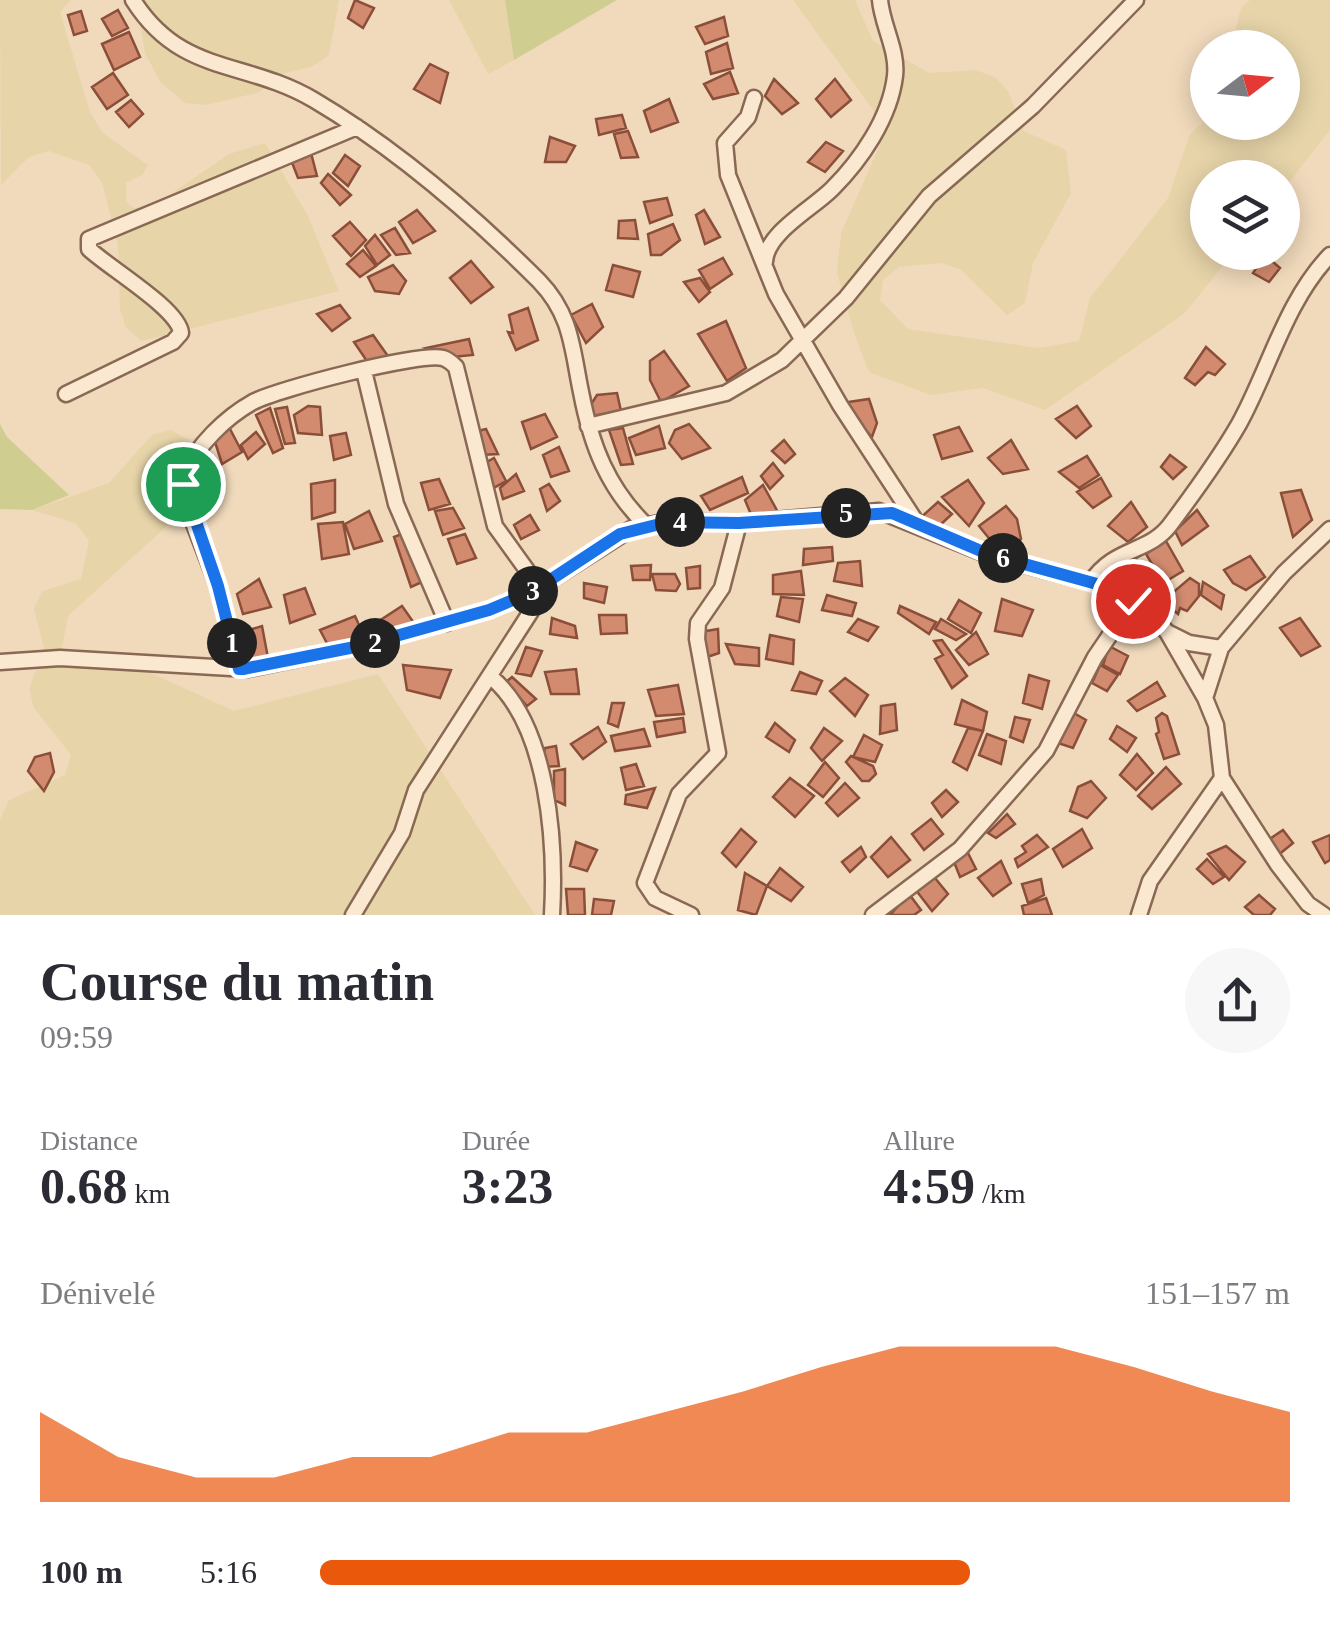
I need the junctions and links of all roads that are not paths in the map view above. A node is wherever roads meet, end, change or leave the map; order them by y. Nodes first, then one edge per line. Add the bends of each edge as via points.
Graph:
1 (133, 0) edge
2 (880, 0) edge
3 (1136, 0) edge
4 (754, 98) dead end
5 (356, 127) junction
6 (1330, 256) edge
7 (765, 262) junction
8 (801, 337) junction
9 (364, 371) junction
10 (66, 394) dead end
11 (588, 426) junction
12 (739, 523) junction
13 (917, 524) junction
14 (647, 526) junction
15 (1330, 530) edge
16 (1091, 582) junction
17 (545, 584) junction
18 (1133, 601) junction
19 (447, 623) junction
20 (1168, 632) junction
21 (1220, 648) junction
22 (0, 662) edge
23 (239, 669) junction
24 (491, 677) junction
25 (1204, 698) junction
26 (1222, 778) junction
27 (353, 915) edge
28 (552, 915) edge
29 (691, 915) edge
30 (873, 915) edge
31 (1139, 915) edge
32 (1324, 915) edge

1 - 5 street via 157,35 179,50 257,74
2 - 7 street via 896,74 874,138 833,188 775,241
3 - 8 street via 1032,106 929,196 846,298
4 - 7 street via 723,153
5 - 10 street via 89,240 106,266 176,316 180,332 173,342
5 - 11 street via 436,185 555,300 576,348
6 - 16 street via 1262,367 1241,420 1170,525 1103,564
7 - 8 street
8 - 11 street via 782,360 736,389
8 - 13 street
9 - 17 street via 426,358 446,358 456,367 495,526
9 - 19 street via 396,504
9 - 23 street via 254,402 226,421 184,475
11 - 14 street via 612,485
12 - 13 street via 879,511
12 - 14 street
12 - 29 street via 722,588 698,622 718,754 679,794 645,883 655,898
13 - 16 street via 988,554
14 - 17 street via 620,534
15 - 21 street via 1284,572
16 - 18 street
17 - 19 street
17 - 24 street
18 - 20 street
18 - 30 street via 1095,656 1046,751 960,849
19 - 23 street
20 - 21 street
20 - 25 street
21 - 25 street
22 - 23 street via 60,658
24 - 27 street via 416,790 402,833
24 - 28 street via 520,706 537,766 550,832
25 - 26 street via 1216,725
26 - 31 street via 1150,880
26 - 32 street via 1278,865

